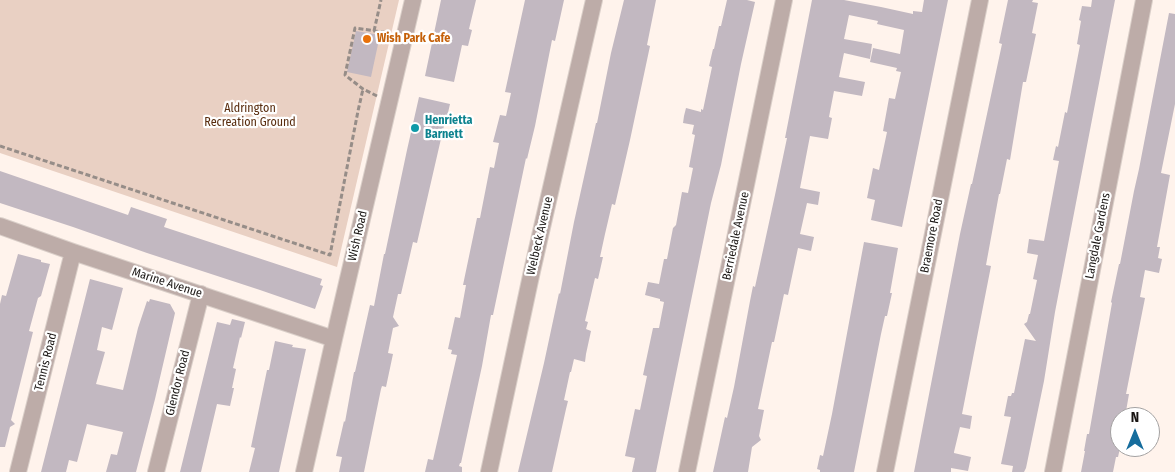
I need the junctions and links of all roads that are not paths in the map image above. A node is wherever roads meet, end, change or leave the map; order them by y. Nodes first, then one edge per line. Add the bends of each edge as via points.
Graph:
1 (413, 0) edge
2 (594, 0) edge
3 (784, 0) edge
4 (980, 0) edge
5 (1144, 0) edge
6 (0, 226) edge
7 (73, 252) junction
8 (200, 294) junction
9 (334, 338) junction
10 (18, 472) edge
11 (156, 472) edge
12 (304, 472) edge
13 (488, 472) edge
14 (687, 472) edge
15 (885, 472) edge
16 (1053, 472) edge

1 - 9 street, Wish Road
2 - 13 street, Welbeck Avenue
3 - 14 street, Berriedale Avenue
4 - 15 street, Braemore Road
5 - 16 street, Langdale Gardens
6 - 7 street, Marine Avenue
7 - 8 street, Marine Avenue
7 - 10 street, Tennis Road
8 - 9 street, Marine Avenue
8 - 11 street, Glendor Road
9 - 12 street, Wish Road

